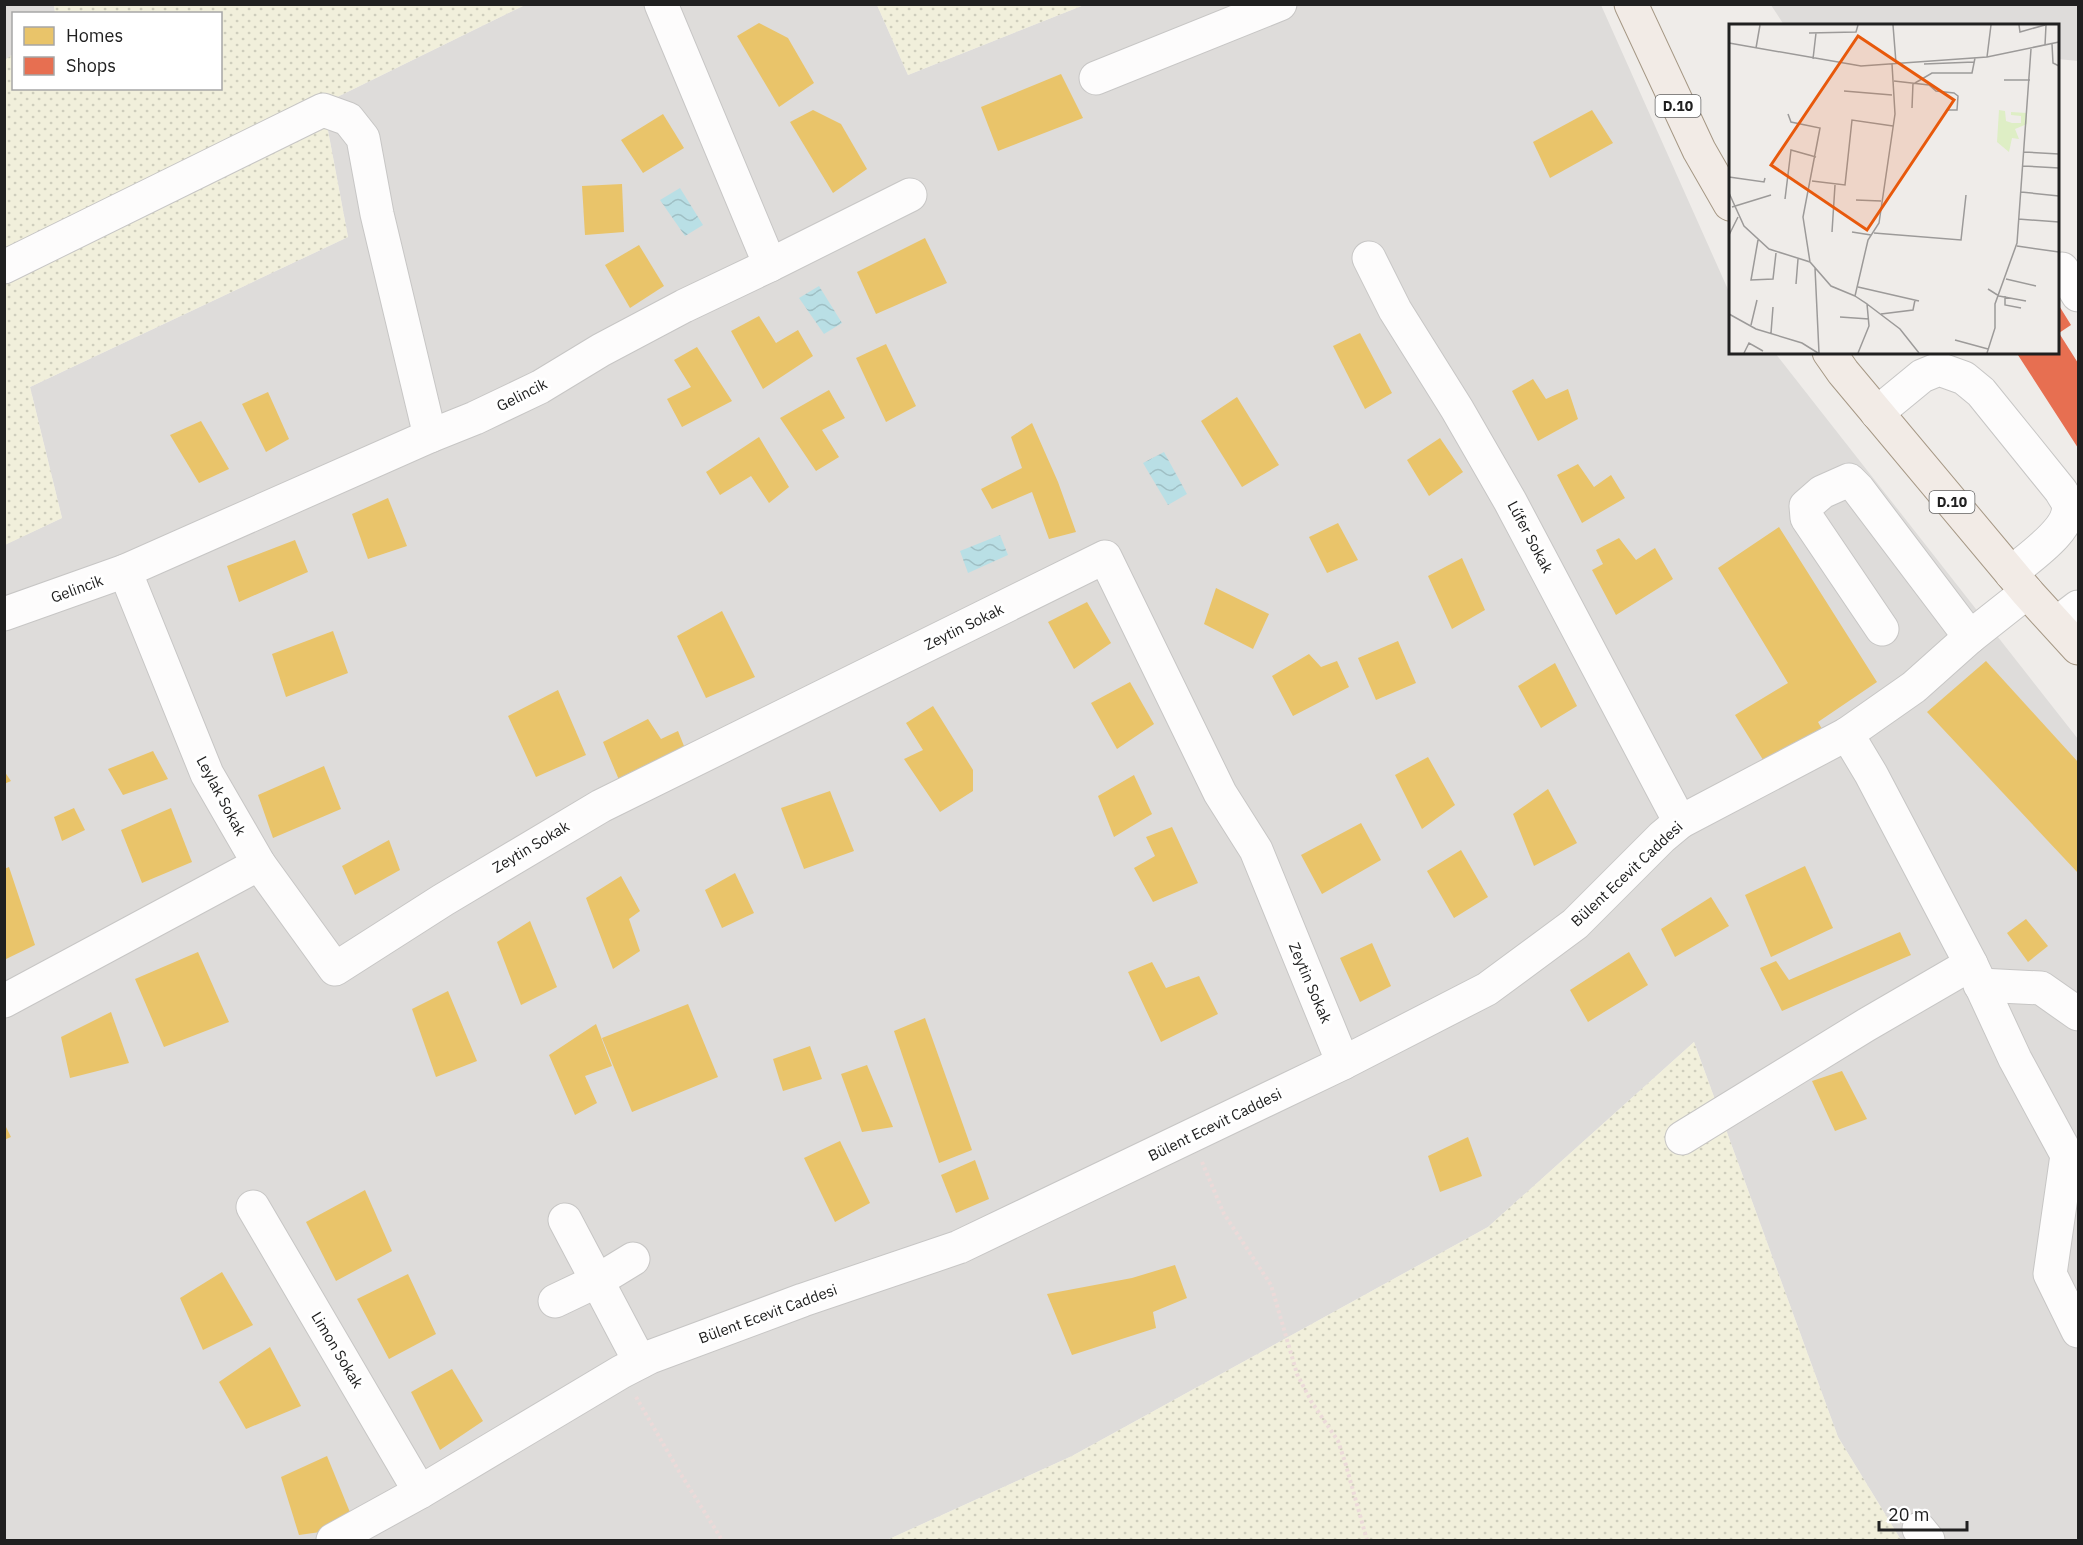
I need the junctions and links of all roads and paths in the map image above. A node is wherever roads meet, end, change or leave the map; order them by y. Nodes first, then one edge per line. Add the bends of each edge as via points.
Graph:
1 (660, 4) edge
2 (1280, 4) edge
3 (1631, 4) edge
4 (1096, 78) dead end
5 (910, 195) dead end
6 (1729, 201) edge
7 (1369, 258) dead end
8 (770, 266) junction
9 (4, 267) edge
10 (1831, 354) edge
11 (1877, 413) junction
12 (430, 436) junction
13 (125, 571) junction
14 (2019, 582) junction
15 (4, 614) edge
16 (2068, 615) edge
17 (1882, 629) dead end
18 (1970, 637) junction
19 (2079, 648) edge
20 (1847, 734) junction
21 (1680, 822) junction
22 (259, 864) junction
23 (335, 969) joint
24 (1976, 974) junction
25 (4, 1001) edge
26 (2079, 1014) edge
27 (1343, 1063) junction
28 (1192, 1136) junction
29 (1682, 1138) dead end
30 (253, 1208) dead end
31 (565, 1220) dead end
32 (633, 1259) dead end
33 (2064, 1268) edge
34 (597, 1281) junction
35 (555, 1301) dead end
36 (2079, 1331) edge
37 (631, 1367) junction
38 (420, 1492) junction
39 (333, 1540) edge
40 (722, 1540) edge
41 (1367, 1540) edge

1 - 8 street
2 - 4 street
3 - 6 main road, D.10 via 1699,150
5 - 8 street, Gelincik
7 - 21 street, Lűfer Sokak via 1395,310 1516,511
8 - 12 street, Gelincik via 684,306 540,387
9 - 12 street via 323,110 348,119 363,138 377,214
10 - 11 main road, D.10
11 - 14 main road, D.10
11 - 14 street, Bülent Ecevit Caddesi via 1922,376 1939,369 1964,378 1981,392 2068,504 2059,531
12 - 13 street, Gelincik
13 - 15 street, Gelincik
13 - 22 street, Leylak Sokak via 207,774
14 - 16 main road, D.10
14 - 18 street, Bülent Ecevit Caddesi
16 - 19 main road, D.10
17 - 18 street via 1807,518 1806,507 1822,492 1849,480
18 - 20 street, Bülent Ecevit Caddesi via 1914,687
20 - 21 street, Bülent Ecevit Caddesi
20 - 24 street
21 - 27 street, Bülent Ecevit Caddesi via 1575,924 1487,989
22 - 23 street, Leylak Sokak
22 - 25 street
23 - 27 street, Zeytin Sokak via 600,806 1105,557 1220,793 1256,850
24 - 26 street via 2041,988
24 - 29 street via 1866,1025
24 - 33 street via 2015,1059 2067,1155
27 - 28 street, Bülent Ecevit Caddesi
28 - 37 street, Bülent Ecevit Caddesi via 959,1247 803,1300
28 - 41 path via 1224,1214 1271,1285 1297,1374 1338,1441 1346,1462
30 - 38 street, Limon Sokak
31 - 34 street
32 - 34 street
33 - 36 street
34 - 35 street
34 - 37 street
37 - 38 street, Bülent Ecevit Caddesi
37 - 40 path via 680,1473
38 - 39 street, Bülent Ecevit Caddesi

